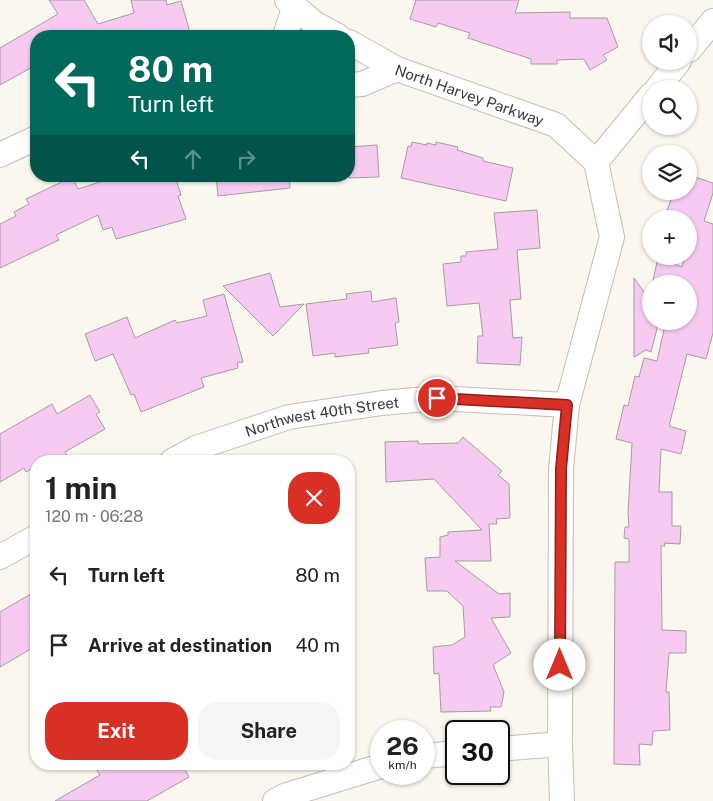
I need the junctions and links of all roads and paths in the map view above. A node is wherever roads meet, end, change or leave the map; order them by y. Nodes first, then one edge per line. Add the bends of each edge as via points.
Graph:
1 (290, 4) edge
2 (713, 21) edge
3 (286, 30) edge
4 (327, 30) edge
5 (697, 40) edge
6 (355, 45) edge
7 (397, 69) junction
8 (672, 70) edge
9 (664, 80) edge
10 (355, 85) edge
11 (642, 106) edge
12 (30, 141) edge
13 (0, 155) edge
14 (596, 162) junction
15 (567, 405) junction
16 (183, 455) edge
17 (30, 540) edge
18 (0, 557) edge
19 (560, 744) junction
20 (510, 748) edge
21 (370, 769) edge
22 (275, 801) edge
23 (562, 801) edge

1 - 3 street
1 - 4 street
2 - 5 street
6 - 7 street, North Harvey Parkway
7 - 10 street
7 - 14 street, North Harvey Parkway via 556,125
8 - 9 street
11 - 14 street
12 - 13 street
14 - 15 street via 612,237
15 - 16 street, Northwest 40th Street via 437,398 382,404 288,417
15 - 19 street via 561,469
17 - 18 street
19 - 20 street
19 - 23 street
21 - 22 street

